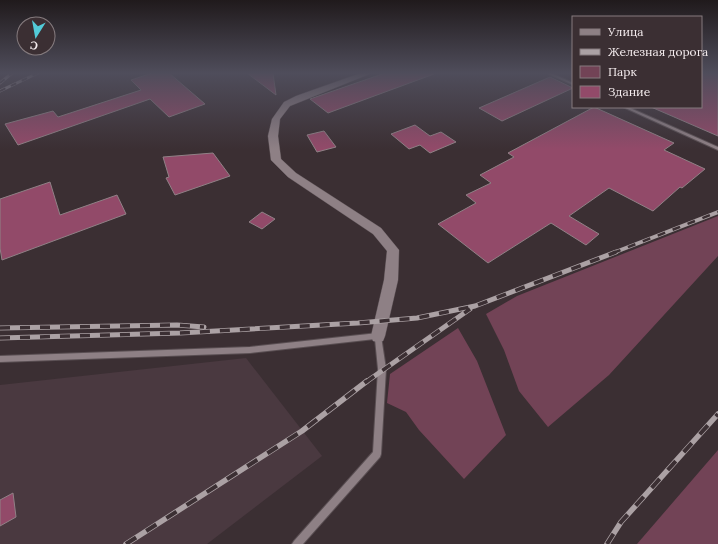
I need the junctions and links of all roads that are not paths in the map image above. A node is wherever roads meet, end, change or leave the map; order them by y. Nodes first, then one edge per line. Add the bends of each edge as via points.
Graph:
1 (298, 98) edge
2 (627, 108) edge
3 (718, 149) edge
4 (378, 336) junction
5 (0, 359) edge
6 (297, 544) edge

1 - 4 street via 287,104 276,119 273,136 276,160 292,175 377,231 393,250 391,280
2 - 3 lane
4 - 5 lane via 250,350
4 - 6 lane via 382,369 377,454

